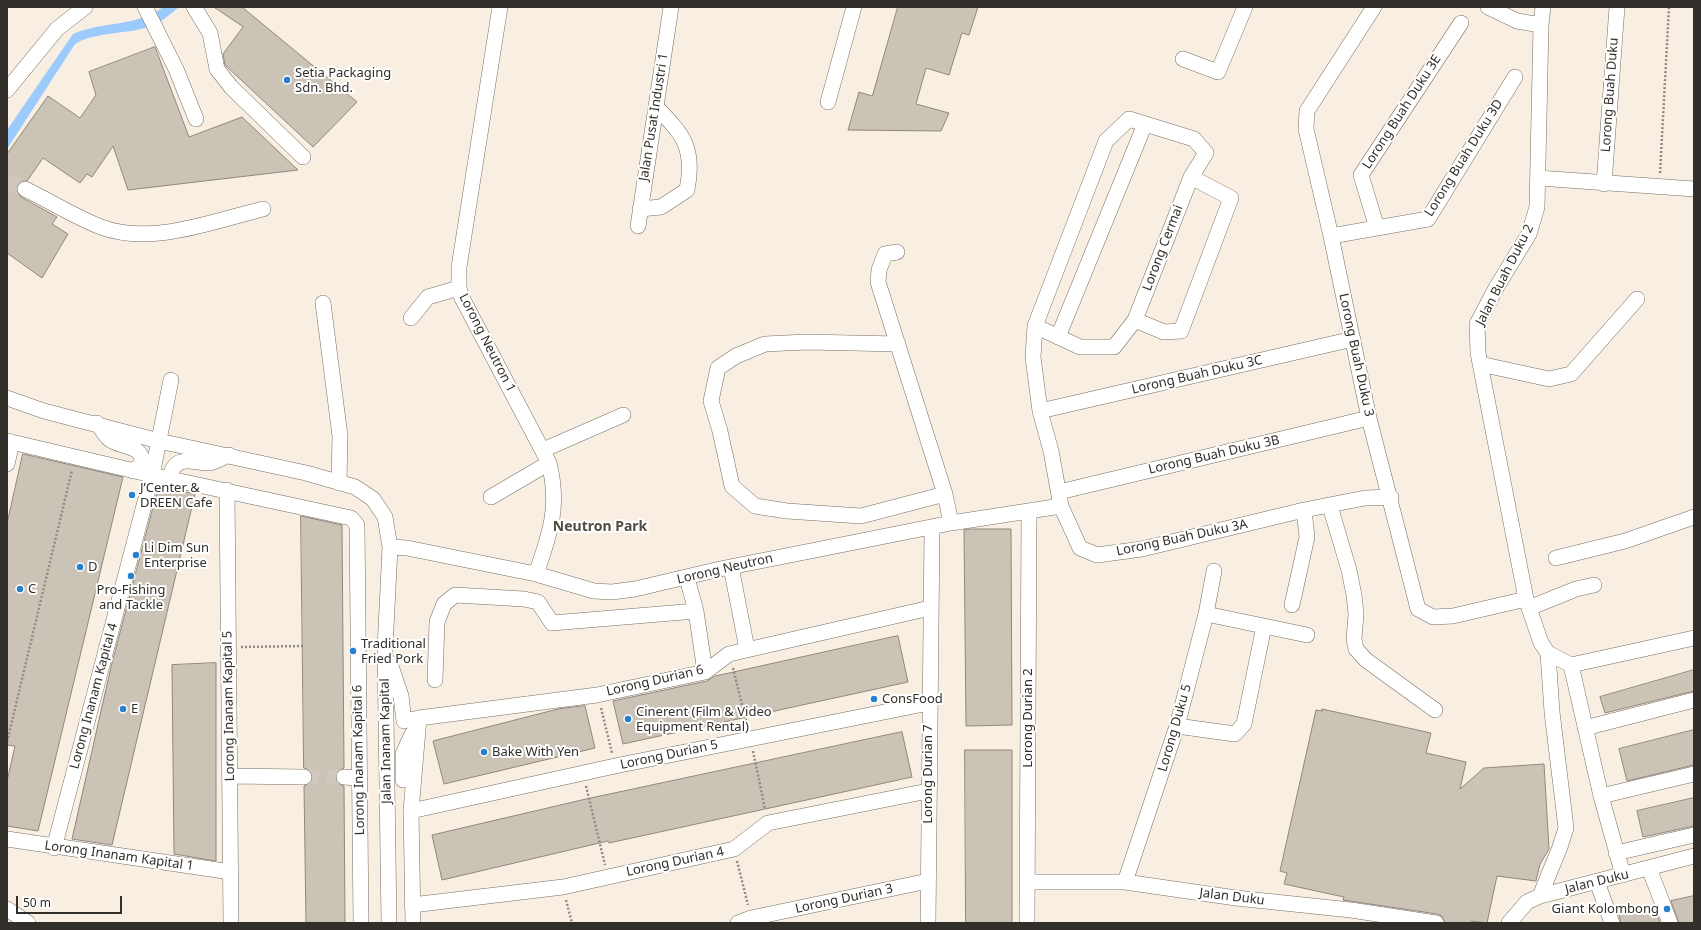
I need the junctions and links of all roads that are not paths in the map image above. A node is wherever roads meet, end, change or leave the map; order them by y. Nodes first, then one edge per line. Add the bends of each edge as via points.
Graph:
1 (85, 7) edge
2 (194, 7) edge
3 (500, 7) edge
4 (671, 7) edge
5 (854, 7) edge
6 (1246, 7) edge
7 (1374, 7) edge
8 (1488, 7) edge
9 (1543, 7) edge
10 (1617, 7) edge
11 (146, 10) edge
12 (69, 12) edge
13 (1461, 23) dead end
14 (1541, 25) junction
15 (1184, 59) dead end
16 (12, 73) edge
17 (1515, 77) dead end
18 (7, 90) edge
19 (828, 102) dead end
20 (656, 107) junction
21 (196, 119) dead end
22 (1145, 124) junction
23 (303, 157) dead end
24 (1191, 177) junction
25 (1538, 178) junction
26 (1604, 184) junction
27 (25, 189) tunnel mouth
28 (1694, 189) edge
29 (263, 209) dead end
30 (640, 209) junction
31 (638, 226) dead end
32 (1377, 228) junction
33 (1331, 236) junction
34 (897, 252) dead end
35 (459, 288) junction
36 (1638, 299) dead end
37 (322, 303) dead end
38 (411, 318) dead end
39 (1136, 320) junction
40 (1035, 326) junction
41 (1058, 337) junction
42 (1353, 339) junction
43 (898, 344) junction
44 (1480, 364) junction
45 (171, 380) dead end
46 (7, 398) edge
47 (1040, 411) junction
48 (623, 415) dead end
49 (1369, 418) junction
50 (97, 423) junction
51 (159, 441) junction
52 (10, 442) edge
53 (228, 455) junction
54 (546, 456) junction
55 (7, 464) edge
56 (132, 470) junction
57 (152, 475) junction
58 (170, 479) junction
59 (339, 482) junction
60 (227, 490) junction
61 (945, 494) junction
62 (491, 497) dead end
63 (1391, 497) junction
64 (1060, 499) junction
65 (1330, 506) junction
66 (1304, 510) junction
67 (1029, 512) junction
68 (1694, 516) edge
69 (951, 523) junction
70 (932, 528) junction
71 (390, 547) junction
72 (1556, 558) dead end
73 (731, 567) junction
74 (1214, 571) dead end
75 (536, 574) junction
76 (687, 578) junction
77 (1594, 585) dead end
78 (1527, 604) junction
79 (1292, 605) dead end
80 (930, 608) junction
81 (696, 612) junction
82 (1206, 614) junction
83 (1264, 626) junction
84 (1307, 635) dead end
85 (1694, 638) edge
86 (385, 649) junction
87 (747, 649) junction
88 (1548, 653) junction
89 (1570, 664) junction
90 (705, 672) junction
91 (435, 680) dead end
92 (1694, 700) edge
93 (929, 703) junction
94 (1435, 710) dead end
95 (419, 718) junction
96 (1177, 726) junction
97 (1585, 728) junction
98 (1694, 774) edge
99 (231, 776) junction
100 (304, 777) tunnel mouth
101 (928, 791) junction
102 (1601, 796) junction
103 (411, 811) junction
104 (387, 827) junction
105 (1694, 835) edge
106 (7, 840) edge
107 (54, 848) junction
108 (1616, 853) junction
109 (1694, 856) edge
110 (1649, 868) junction
111 (231, 872) junction
112 (1623, 875) junction
113 (928, 881) junction
114 (1027, 882) junction
115 (1125, 882) junction
116 (1597, 882) junction
117 (1540, 896) junction
118 (412, 905) junction
119 (10, 914) edge
120 (745, 920) edge
121 (28, 923) edge
122 (231, 923) edge
123 (361, 923) edge
124 (388, 923) edge
125 (413, 923) edge
126 (928, 923) edge
127 (1027, 923) edge
128 (1436, 923) edge
129 (1509, 923) edge
130 (1612, 923) edge
131 (1670, 923) edge

1 - 12 street
2 - 23 street via 210,33 217,69 231,87
3 - 35 street, Lorong Neutron 1 via 459,267
4 - 20 street, Jalan Pusat Industri 1
5 - 19 street
6 - 15 street via 1218,72
7 - 33 street, Lorong Buah Duku 3 via 1306,111 1306,129
8 - 14 street via 1517,21
9 - 14 street, Jalan Buah Duku 2
10 - 26 street, Lorong Buah Duku
11 - 21 street via 176,69
12 - 16 street via 57,29
13 - 32 street, Lorong Buah Duku 3E via 1361,174
14 - 25 street, Jalan Buah Duku 2
16 - 18 street
17 - 32 street, Lorong Buah Duku 3D via 1428,219
20 - 30 street, Jalan Pusat Industri 1
20 - 30 street via 677,129 688,153 691,169 686,190 661,207
22 - 24 street, Lorong Cermai via 1194,139 1206,153
22 - 40 street, Lorong Buah Duku 3A via 1129,119 1106,141
22 - 41 street
24 - 39 street, Lorong Cermai
24 - 39 street via 1231,198 1181,330 1164,332
25 - 26 street
25 - 44 street, Jalan Buah Duku 2 via 1537,207 1529,234 1477,324
26 - 28 street
27 - 29 street via 102,228 132,233 161,234
30 - 31 street, Jalan Pusat Industri 1
32 - 33 street, Lorong Buah Duku 3D
33 - 42 street, Lorong Buah Duku 3
34 - 43 street via 884,254 878,282
35 - 38 street via 428,297
35 - 54 street, Lorong Neutron 1
36 - 44 street via 1571,374 1549,379
37 - 59 street via 340,436
39 - 41 street, Lorong Cermai via 1114,347 1080,347
40 - 41 street
40 - 47 street, Lorong Buah Duku 3A via 1033,357
42 - 47 street, Lorong Buah Duku 3C
42 - 49 street, Lorong Buah Duku 3
43 - 61 street
43 - 61 street via 765,344 736,356 718,368 711,401 732,486 755,506 861,516
44 - 78 street, Jalan Buah Duku 2
45 - 51 street
46 - 50 street, Jalan Inanam Kapital via 44,411
47 - 64 street, Lorong Buah Duku 3A
48 - 54 street
49 - 63 street, Lorong Buah Duku 3
49 - 64 street, Lorong Buah Duku 3B
50 - 51 street, Jalan Inanam Kapital
50 - 56 street via 109,439 135,448 140,454 142,464
51 - 53 street, Jalan Inanam Kapital
51 - 57 street
52 - 55 street
52 - 56 street
53 - 58 street via 209,463 192,460 179,462 171,472
53 - 59 street, Jalan Inanam Kapital
54 - 62 street
54 - 75 street, Lorong Neutron 1 via 554,489 552,525
56 - 57 street
57 - 58 street
57 - 107 street, Lorong Inanam Kapital 4
58 - 60 street
59 - 71 street, Jalan Inanam Kapital via 355,487 373,499 385,517
60 - 99 street, Lorong Inanam Kapital 5
60 - 123 street, Lorong Inanam Kapital 6 via 351,518 357,525 351,778
61 - 69 street
63 - 65 street, Lorong Buah Duku 3A via 1365,498
63 - 78 street, Lorong Buah Duku 3 via 1418,609 1433,617
64 - 66 street, Lorong Buah Duku 3A via 1080,548 1097,555 1142,549
64 - 67 street, Lorong Neutron
65 - 66 street, Lorong Buah Duku 3A
65 - 94 street via 1354,595 1356,649 1360,655
66 - 79 street via 1306,537
67 - 69 street, Lorong Neutron
67 - 114 street, Lorong Durian 2
68 - 72 street via 1625,541
69 - 70 street, Lorong Neutron
70 - 73 street, Lorong Neutron
70 - 80 street, Lorong Durian 7
71 - 75 street, Lorong Neutron via 407,548
71 - 86 street, Jalan Inanam Kapital
73 - 76 street, Lorong Neutron
73 - 87 street
74 - 82 street, Lorong Duku 5
75 - 76 street, Lorong Neutron via 594,591 612,592
76 - 81 street
77 - 78 street, Lorong Buah Duku 3
78 - 88 street, Jalan Buah Duku 2 via 1540,642
80 - 87 street, Lorong Durian 6
80 - 93 street, Lorong Durian 7
81 - 90 street
81 - 91 street via 552,622 538,602 455,595 444,604 437,622
82 - 83 street
82 - 96 street, Lorong Duku 5
83 - 84 street
83 - 96 street via 1244,724 1235,734
85 - 89 street
86 - 95 street, Lorong Durian 6 via 401,696 404,721
86 - 104 street, Jalan Inanam Kapital
87 - 90 street, Lorong Durian 6 via 729,654
88 - 89 street
88 - 117 street via 1552,712 1566,828
89 - 97 street
90 - 95 street, Lorong Durian 6 via 597,695
92 - 97 street
93 - 101 street, Lorong Durian 7
93 - 103 street, Lorong Durian 5 via 615,766
95 - 103 street
95 - 104 street via 404,754 402,826
96 - 115 street, Lorong Duku 5
97 - 102 street
98 - 102 street
99 - 100 street
99 - 111 street, Lorong Inanam Kapital 5
101 - 113 street, Lorong Durian 7
101 - 118 street, Lorong Durian 4 via 768,823 734,849 563,887
102 - 108 street
103 - 118 street
104 - 124 street, Jalan Inanam Kapital
105 - 108 street
106 - 107 street, Lorong Inanam Kapital 1
107 - 111 street, Lorong Inanam Kapital 1
108 - 112 street
109 - 110 street, Jalan Duku
110 - 112 street, Jalan Duku
110 - 131 street
111 - 122 street, Lorong Inanam Kapital 5
112 - 116 street, Jalan Duku
113 - 120 street, Lorong Durian 3
113 - 126 street, Lorong Durian 7
114 - 115 street, Jalan Duku
114 - 127 street, Lorong Durian 2
115 - 128 street, Jalan Duku
116 - 117 street, Jalan Duku
116 - 130 street
117 - 129 street, Jalan Duku via 1527,902
118 - 125 street
119 - 121 street

